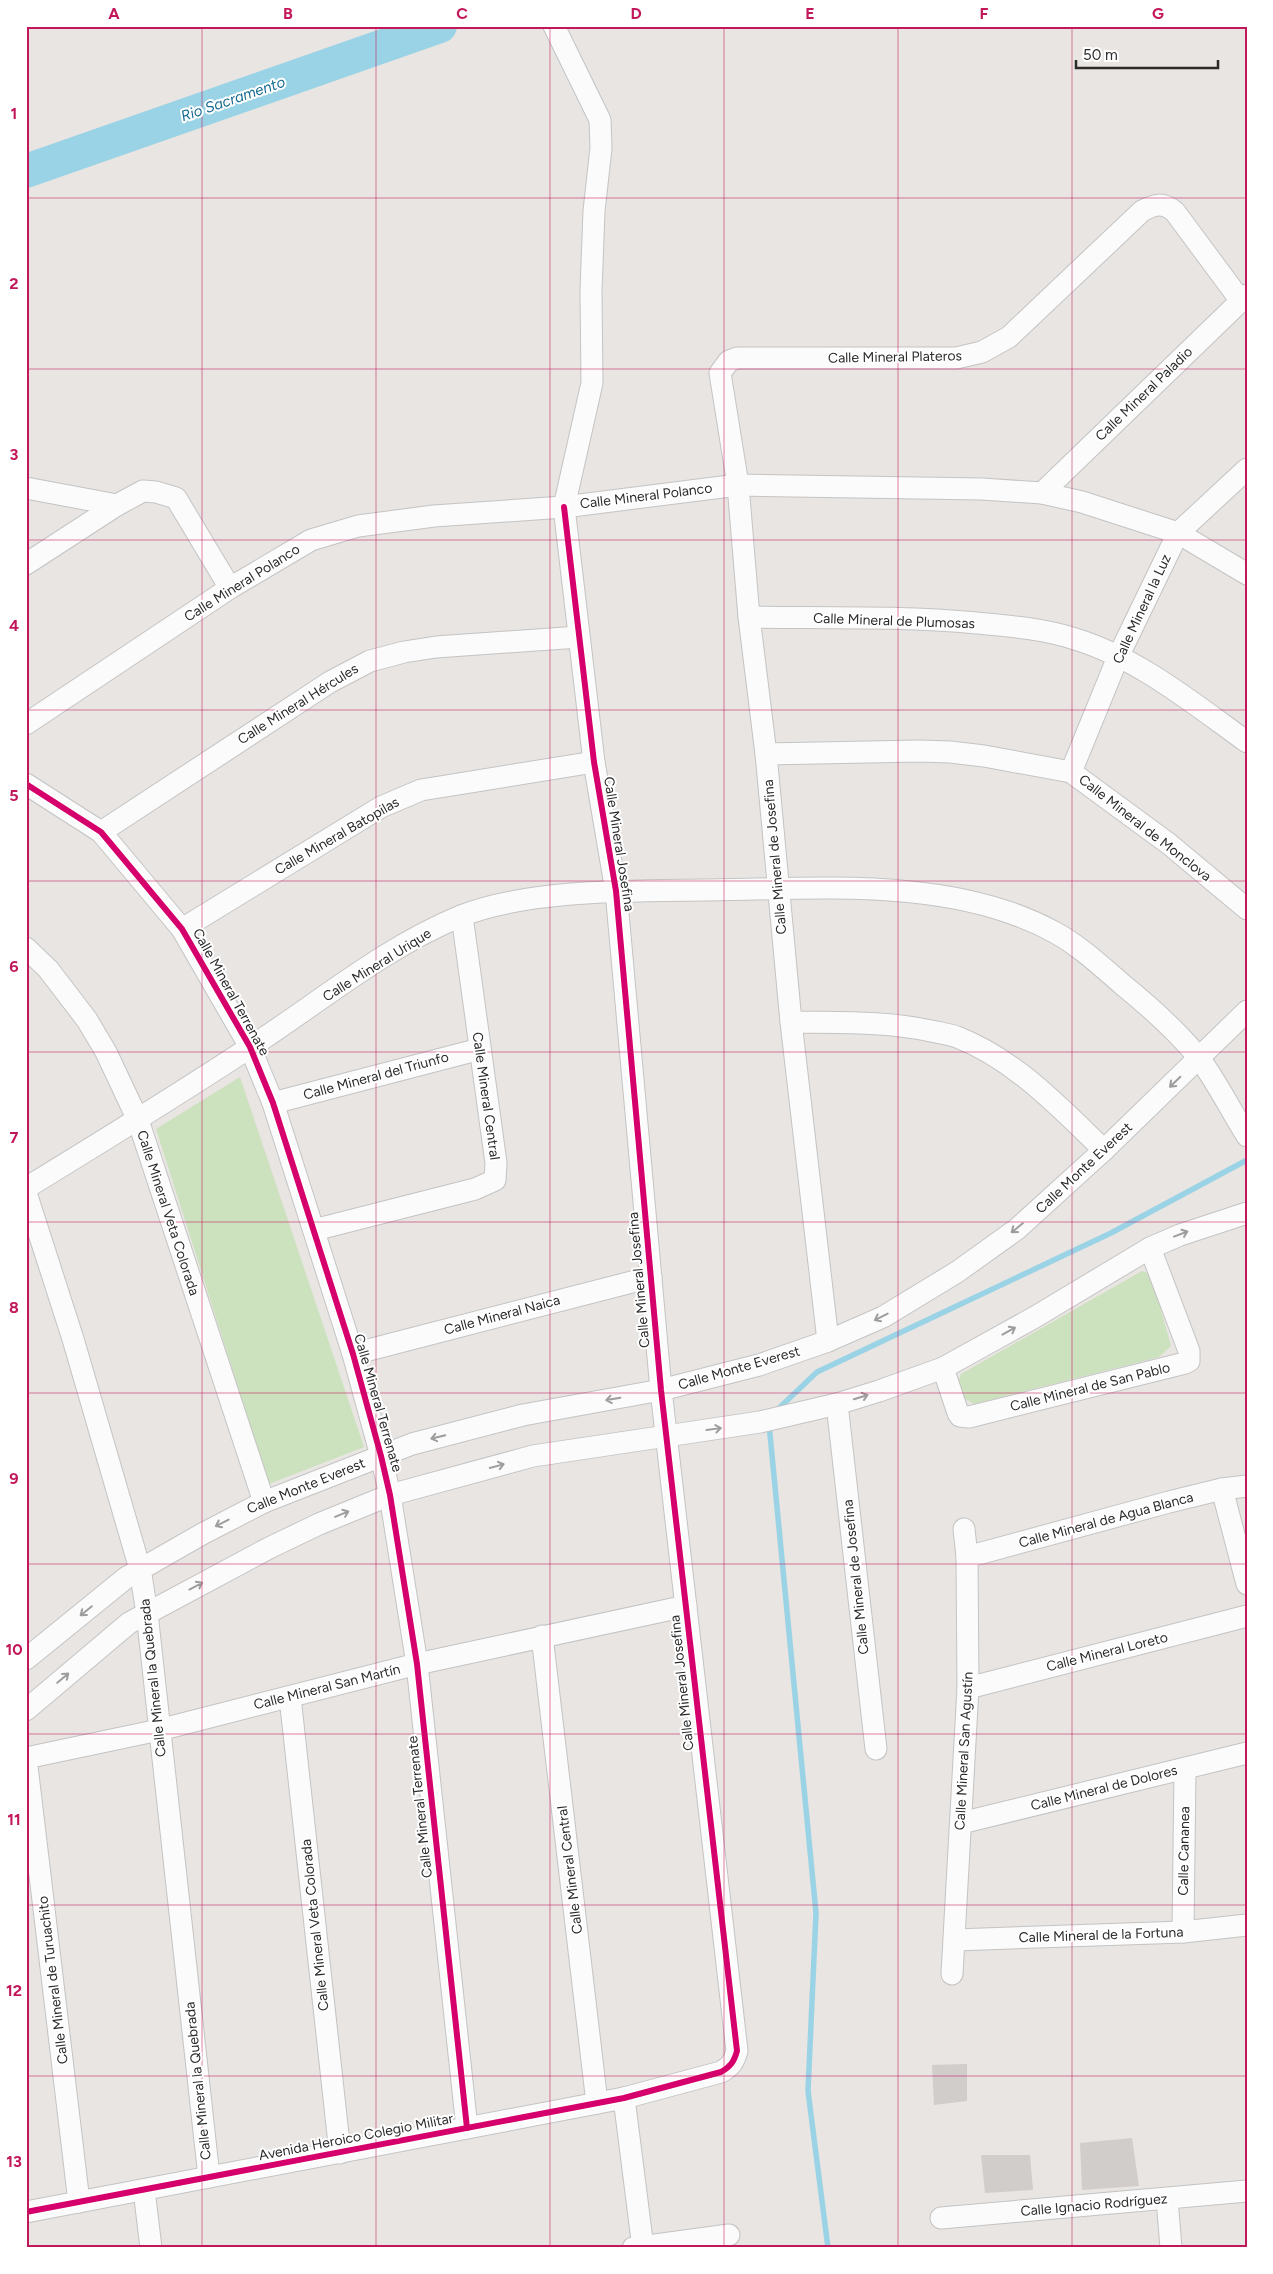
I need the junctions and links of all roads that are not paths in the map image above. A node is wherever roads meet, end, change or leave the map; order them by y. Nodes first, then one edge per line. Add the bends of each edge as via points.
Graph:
1 (554, 26) edge
2 (1244, 298) edge
3 (720, 373) joint
4 (1247, 468) edge
5 (738, 485) junction
6 (26, 488) edge
7 (1042, 493) junction
8 (117, 505) junction
9 (564, 507) junction
10 (1178, 533) junction
11 (26, 564) edge
12 (1247, 574) edge
13 (230, 588) junction
14 (750, 618) junction
15 (579, 637) junction
16 (1118, 657) junction
17 (26, 724) edge
18 (1247, 742) edge
19 (766, 754) junction
20 (594, 762) junction
21 (1071, 772) junction
22 (26, 784) edge
23 (101, 832) junction
24 (778, 889) junction
25 (616, 891) junction
26 (1247, 909) edge
27 (462, 916) junction
28 (182, 929) junction
29 (26, 948) edge
30 (1247, 1011) edge
31 (791, 1022) junction
32 (250, 1047) junction
33 (480, 1049) junction
34 (1199, 1058) junction
35 (273, 1103) junction
36 (138, 1120) junction
37 (1247, 1136) edge
38 (1104, 1150) junction
39 (26, 1188) edge
40 (26, 1193) edge
41 (1247, 1213) edge
42 (314, 1230) junction
43 (1150, 1248) junction
44 (651, 1277) junction
45 (828, 1341) junction
46 (353, 1354) junction
47 (943, 1368) junction
48 (661, 1390) junction
49 (837, 1404) junction
50 (668, 1436) junction
51 (381, 1456) junction
52 (1247, 1486) edge
53 (1222, 1489) junction
54 (390, 1495) junction
55 (264, 1502) junction
56 (964, 1529) dead end
57 (967, 1558) junction
58 (140, 1570) junction
59 (1247, 1584) edge
60 (686, 1606) junction
61 (147, 1613) junction
62 (1247, 1616) edge
63 (542, 1636) junction
64 (27, 1654) edge
65 (417, 1664) junction
66 (968, 1688) junction
67 (290, 1697) junction
68 (26, 1710) edge
69 (159, 1730) junction
70 (876, 1749) dead end
71 (1247, 1753) edge
72 (26, 1758) edge
73 (1185, 1769) junction
74 (961, 1823) junction
75 (1247, 1925) edge
76 (1183, 1932) junction
77 (955, 1940) junction
78 (952, 1974) dead end
79 (736, 2052) joint
80 (624, 2098) junction
81 (597, 2104) junction
82 (467, 2128) junction
83 (340, 2152) junction
84 (209, 2177) junction
85 (144, 2190) junction
86 (1247, 2191) edge
87 (1167, 2199) junction
88 (80, 2202) junction
89 (26, 2212) edge
90 (941, 2218) dead end
91 (729, 2235) dead end
92 (151, 2248) edge
93 (640, 2248) edge
94 (1171, 2248) edge

1 - 9 street, Calle Mineral Josefina via 600,120 601,148 594,211 592,383
2 - 3 street, Calle Mineral Plateros via 1180,217 1164,205 1154,205 1142,211 1009,337 982,352 956,358 737,358 729,361
2 - 7 street, Calle Mineral Paladio
3 - 5 street, Calle Mineral de Josefina
4 - 10 street, Calle Mineral la Luz
5 - 7 street, Calle Mineral Polanco
5 - 9 street, Calle Mineral Polanco
5 - 14 street, Calle Mineral de Josefina
6 - 8 street
7 - 10 street, Calle Mineral Polanco via 1082,502
8 - 11 street
8 - 13 street via 143,491 176,498
9 - 13 street, Calle Mineral Polanco via 434,516 358,526 311,540
9 - 15 street, Calle Mineral Josefina
10 - 12 street, Calle Mineral Polanco
10 - 16 street, Calle Mineral la Luz
13 - 17 street, Calle Mineral Polanco
14 - 16 street, Calle Mineral de Plumosas via 927,619 1014,626 1075,639
14 - 19 street, Calle Mineral de Josefina
15 - 20 street, Calle Mineral Josefina
15 - 23 street, Calle Mineral Hércules via 436,647 370,660 330,682
16 - 18 street, Calle Mineral de Plumosas via 1196,705
16 - 21 street, Calle Mineral la Luz
19 - 21 street, Calle Mineral de Monclova via 919,750 984,756
19 - 24 street, Calle Mineral de Josefina
20 - 25 street, Calle Mineral Josefina
20 - 28 street, Calle Mineral Batopilas via 421,790 381,807
21 - 26 street, Calle Mineral de Monclova via 1169,844
22 - 23 street, Calle Mineral Terrenate
23 - 28 street, Calle Mineral Terrenate
24 - 25 street, Calle Mineral Urique
24 - 31 street, Calle Mineral de Josefina
24 - 34 street, Calle Mineral Urique via 864,889 923,894 958,899 1027,919 1083,951 1147,1005
25 - 27 street, Calle Mineral Urique via 494,906
25 - 44 street, Calle Mineral Josefina
27 - 32 street, Calle Mineral Urique via 413,940
27 - 33 street, Calle Mineral Central
28 - 32 street, Calle Mineral Terrenate
29 - 36 street, Calle Mineral Veta Colorada via 48,969 87,1020
30 - 34 street, Calle Monte Everest
31 - 38 street via 884,1024 957,1036 991,1054 1041,1089
31 - 45 street, Calle Mineral de Josefina
32 - 35 street, Calle Mineral Terrenate
32 - 36 street, Calle Mineral Urique
33 - 35 street, Calle Mineral del Triunfo
33 - 42 street, Calle Mineral Central via 496,1162 495,1180 475,1189
34 - 37 street, Calle Mineral Urique
34 -> 38 street, Calle Monte Everest
35 - 42 street, Calle Mineral Terrenate
36 - 39 street, Calle Mineral Urique
36 - 55 street, Calle Mineral Veta Colorada
38 -> 45 street, Calle Monte Everest via 1017,1229 957,1272 883,1317
40 - 58 street, Calle Mineral la Quebrada via 74,1339
43 -> 41 street
42 - 46 street, Calle Mineral Terrenate
47 -> 43 street
43 - 47 street, Calle Mineral de San Pablo via 1188,1344 1189,1361 968,1417 960,1416
44 - 46 street, Calle Mineral Naica
44 - 48 street, Calle Mineral Josefina
45 - 48 street, Calle Monte Everest via 759,1365
46 - 51 street, Calle Mineral Terrenate
49 -> 47 street
48 - 50 street, Calle Mineral Josefina
48 -> 51 street, Calle Monte Everest via 523,1415 412,1444
50 -> 49 street via 770,1420
49 - 70 street, Calle Mineral de Josefina
54 -> 50 street via 533,1456
50 - 60 street, Calle Mineral Josefina
51 - 54 street, Calle Mineral Terrenate
51 - 55 street, Calle Monte Everest
52 - 53 street, Calle Mineral de Agua Blanca
53 - 57 street, Calle Mineral de Agua Blanca
53 - 59 street
61 -> 54 street via 269,1548
54 - 65 street, Calle Mineral Terrenate
55 -> 58 street, Calle Monte Everest via 204,1532
56 - 57 street, Calle Mineral San Agustín
57 - 66 street, Calle Mineral San Agustín
58 - 61 street, Calle Mineral la Quebrada
58 -> 64 street, Calle Monte Everest
60 - 63 street, Calle Mineral San Martín
60 - 79 street, Calle Mineral Josefina
68 -> 61 street via 129,1622
61 - 69 street, Calle Mineral la Quebrada
62 - 66 street, Calle Mineral Loreto
63 - 65 street, Calle Mineral San Martín
63 - 81 street, Calle Mineral Central
65 - 67 street, Calle Mineral San Martín
65 - 82 street, Calle Mineral Terrenate
66 - 74 street, Calle Mineral San Agustín
67 - 69 street, Calle Mineral San Martín
67 - 83 street, Calle Mineral Veta Colorada
69 - 72 street, Calle Mineral San Martín
69 - 84 street, Calle Mineral la Quebrada
71 - 73 street, Calle Mineral de Dolores
72 - 88 street, Calle Mineral de Turuachito
73 - 74 street, Calle Mineral de Dolores
73 - 76 street, Calle Cananea
74 - 77 street, Calle Mineral San Agustín
75 - 76 street, Calle Mineral de la Fortuna
76 - 77 street, Calle Mineral de la Fortuna
77 - 78 street, Calle Mineral San Agustín
79 - 80 street, Avenida Heroico Colegio Militar via 730,2067 721,2072
80 - 81 street, Avenida Heroico Colegio Militar
80 - 93 street
81 - 82 street, Avenida Heroico Colegio Militar
82 - 83 street, Avenida Heroico Colegio Militar
83 - 84 street, Avenida Heroico Colegio Militar
84 - 85 street, Avenida Heroico Colegio Militar
85 - 88 street, Avenida Heroico Colegio Militar
85 - 92 street
86 - 87 street, Calle Ignacio Rodríguez
87 - 90 street, Calle Ignacio Rodríguez
87 - 94 street
88 - 89 street, Avenida Heroico Colegio Militar
91 - 93 street

